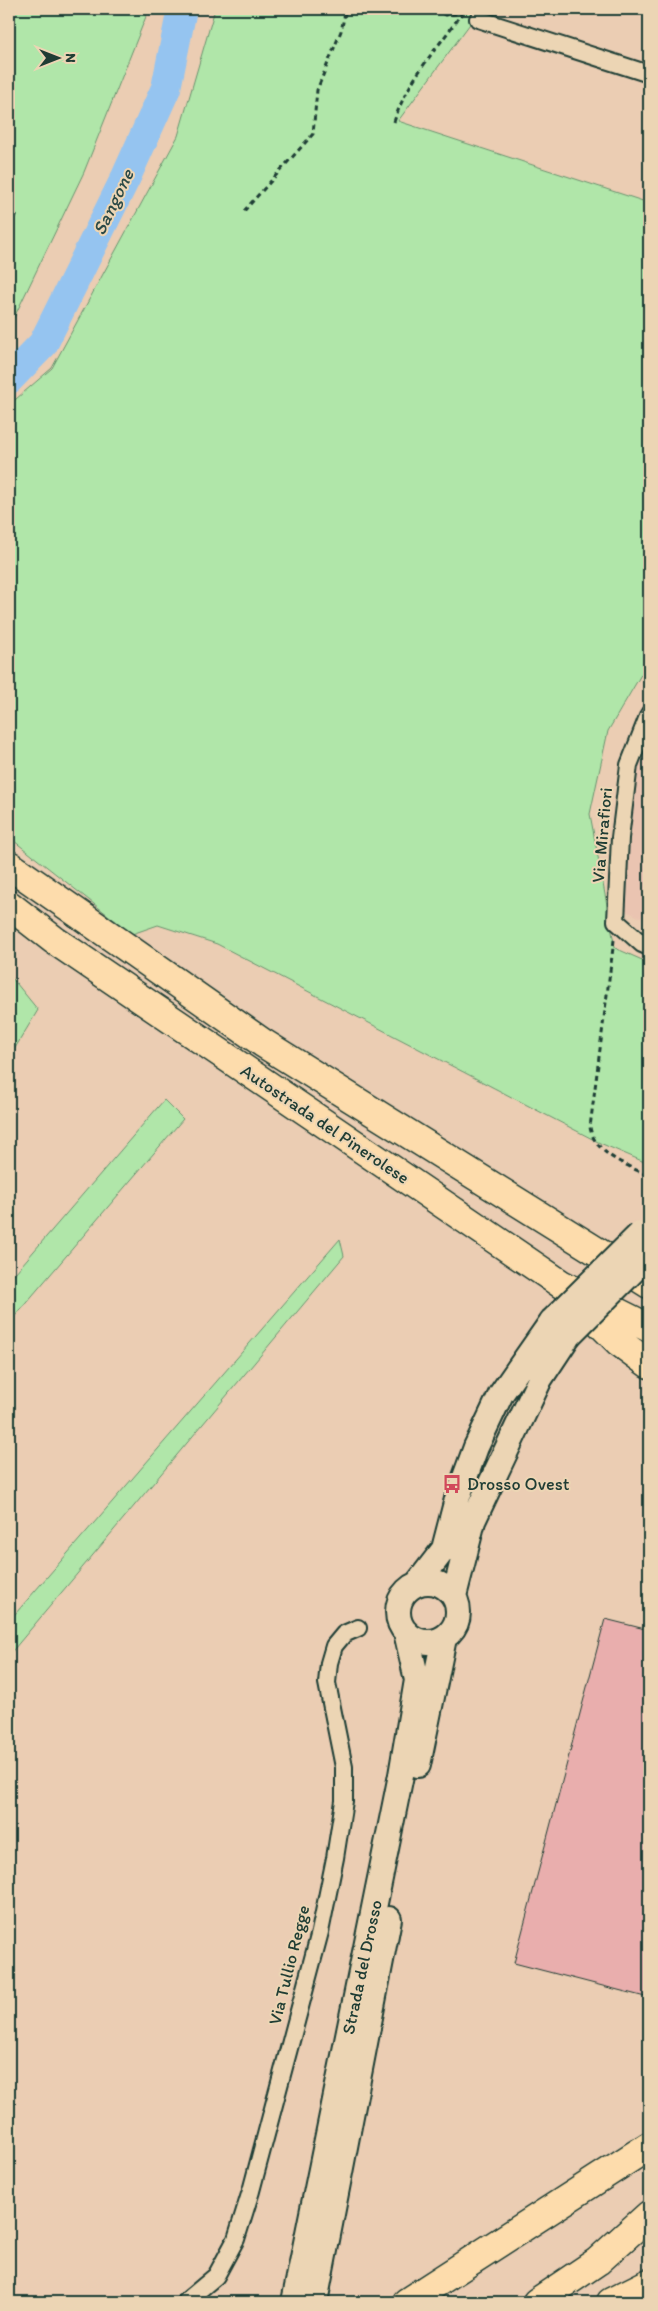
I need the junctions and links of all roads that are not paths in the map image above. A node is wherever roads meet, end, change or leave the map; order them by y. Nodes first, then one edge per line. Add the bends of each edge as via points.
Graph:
1 (478, 19) road end
2 (649, 74) edge
3 (649, 714) edge
4 (9, 865) edge
5 (9, 905) edge
6 (649, 947) edge
7 (498, 1189) junction
8 (645, 1230) edge
9 (649, 1255) edge
10 (649, 1270) edge
11 (561, 1284) junction
12 (649, 1284) edge
13 (560, 1328) junction
14 (649, 1328) edge
15 (649, 1344) edge
16 (649, 1364) edge
17 (417, 1584) junction
18 (454, 1596) junction
19 (358, 1628) dead end
20 (406, 1632) junction
21 (444, 1638) junction
22 (649, 2146) edge
23 (329, 2179) junction
24 (649, 2216) edge
25 (649, 2283) edge
26 (185, 2302) edge
27 (294, 2302) edge
28 (315, 2302) edge
29 (407, 2302) edge
30 (537, 2302) edge
31 (611, 2302) edge

1 - 2 street
3 - 6 street, Via Mirafiori via 629,764 620,838 616,921
4 - 7 highway, Autostrada del Pinerolese via 263,1043
5 - 11 highway, Autostrada del Pinerolese via 78,956
7 - 10 highway
7 - 12 highway, Autostrada del Pinerolese
8 - 13 street, bridge
9 - 13 street, bridge
11 - 14 highway, Autostrada del Pinerolese
11 - 15 highway
11 - 16 highway via 619,1342
13 - 17 street via 500,1394 472,1456 444,1549
13 - 18 street via 540,1379 473,1521
17 - 18 street via 441,1584
17 - 20 street via 405,1593 398,1608 401,1625
18 - 21 street via 458,1614 451,1632
19 - 26 street, Via Tullio Regge via 344,1634 334,1646 329,1663 327,1683 344,1767 344,1801 320,1932 236,2238 216,2276
20 - 21 street via 413,1638 428,1642
20 - 23 street, Strada del Drosso via 417,1680
21 - 23 street, Strada del Drosso
22 - 29 highway
23 - 27 street, Strada del Drosso
23 - 28 street, Strada del Drosso
24 - 30 highway via 598,2261
25 - 31 highway

